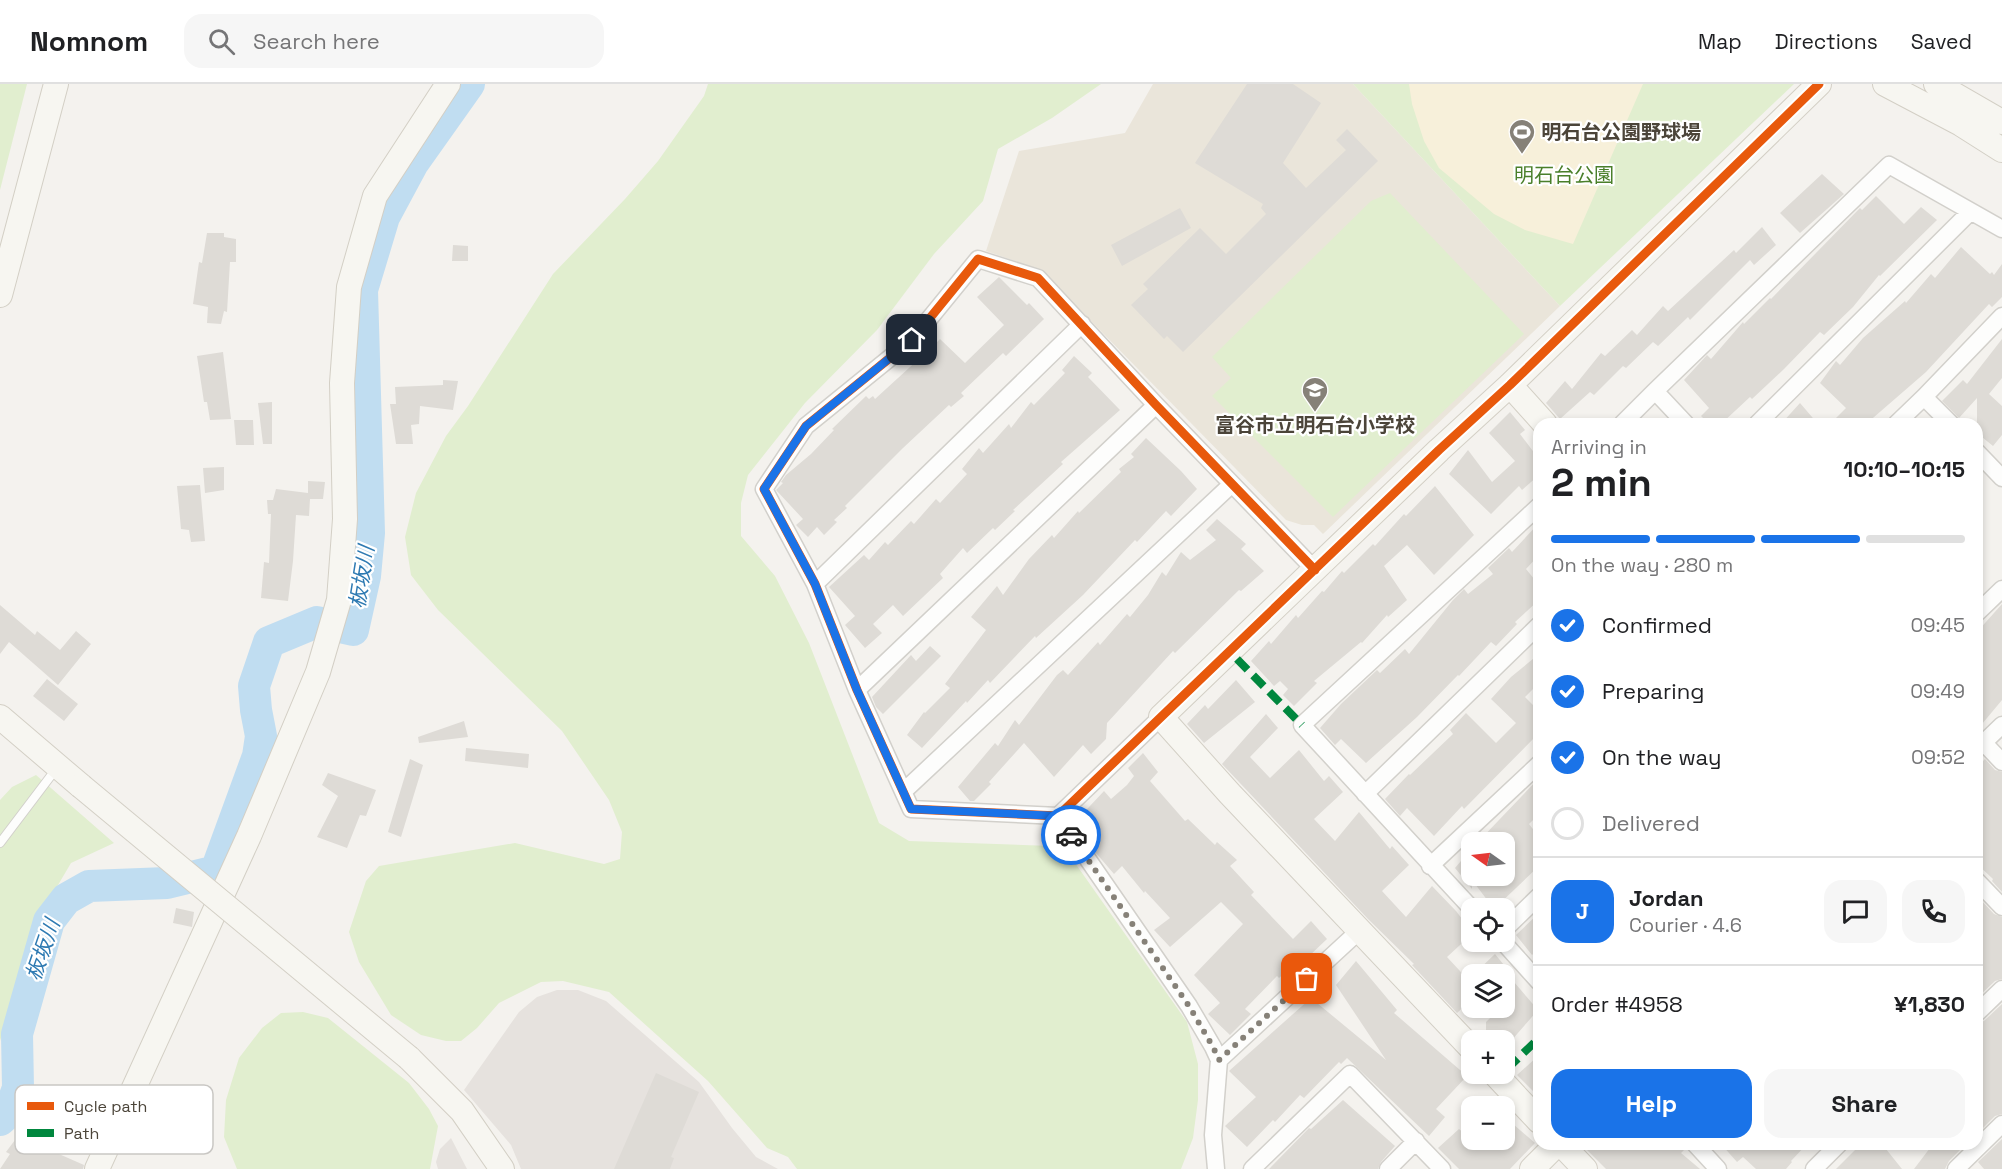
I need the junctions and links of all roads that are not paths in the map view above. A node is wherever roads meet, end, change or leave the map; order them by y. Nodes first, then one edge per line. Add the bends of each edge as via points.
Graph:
1 (56, 84) edge
2 (448, 84) edge
3 (1819, 84) edge
4 (1885, 84) edge
5 (1936, 84) edge
6 (2002, 122) edge
7 (2002, 150) edge
8 (1970, 212) junction
9 (2002, 229) edge
10 (0, 296) edge
11 (2002, 315) edge
12 (1082, 324) junction
13 (1510, 385) junction
14 (1655, 391) junction
15 (1924, 398) junction
16 (1156, 405) junction
17 (1540, 418) edge
18 (1628, 418) edge
19 (1680, 418) edge
20 (1763, 418) edge
21 (1902, 418) edge
22 (1945, 418) edge
23 (1983, 456) edge
24 (1999, 468) edge
25 (1232, 484) junction
26 (1533, 512) edge
27 (1315, 570) junction
28 (815, 584) junction
29 (2002, 589) edge
30 (1983, 607) edge
31 (1533, 631) edge
32 (857, 690) junction
33 (0, 717) edge
34 (1161, 717) junction
35 (2002, 725) edge
36 (1983, 744) edge
37 (1983, 748) edge
38 (2002, 762) edge
39 (58, 766) junction
40 (1533, 770) edge
41 (904, 791) junction
42 (1365, 794) junction
43 (1058, 816) junction
44 (0, 843) edge
45 (1430, 866) junction
46 (1983, 887) edge
47 (1461, 898) edge
48 (1533, 902) edge
49 (2002, 908) edge
50 (1515, 919) edge
51 (1360, 930) junction
52 (1512, 952) edge
53 (1533, 975) edge
54 (2002, 989) edge
55 (1983, 1007) edge
56 (1461, 1037) edge
57 (1219, 1060) junction
58 (1504, 1084) edge
59 (135, 1085) edge
60 (1533, 1115) edge
61 (2002, 1125) edge
62 (1416, 1141) junction
63 (1983, 1143) edge
64 (1553, 1150) edge
65 (1565, 1150) edge
66 (1703, 1150) edge
67 (1833, 1150) edge
68 (1976, 1150) edge
69 (104, 1154) edge
70 (97, 1169) edge
71 (502, 1169) edge
72 (1216, 1169) edge
73 (1252, 1169) edge
74 (1388, 1169) edge
75 (1442, 1169) edge
76 (1532, 1169) edge
77 (1585, 1169) edge
78 (1718, 1169) edge
79 (1814, 1169) edge
80 (1956, 1169) edge

1 - 10 street
2 - 59 street via 375,196 349,287 342,383 345,519 337,609 327,644 249,836
3 - 13 street
4 - 7 street
5 - 6 street
8 - 9 street
8 - 14 street via 1889,165
8 - 20 street
11 - 15 street
12 - 16 street
12 - 28 street
12 - 28 street via 1038,278 978,259 912,340 806,426 764,489
13 - 17 street
13 - 27 street
14 - 18 street
14 - 19 street
15 - 21 street
15 - 22 street
16 - 25 street
16 - 32 street
23 - 24 street
25 - 27 street
25 - 41 street
26 - 42 street via 1302,725
27 - 34 street
28 - 32 street
29 - 30 street
31 - 42 street
32 - 41 street
33 - 39 street
34 - 43 street
34 - 51 street
35 - 36 street
37 - 38 street
39 - 44 lane
39 - 71 street, bridge via 409,1058 462,1111
40 - 45 street
41 - 43 street via 911,809
42 - 45 street
43 - 57 street via 1189,1006
45 - 47 street
46 - 49 street
48 - 50 street
51 - 56 street
51 - 57 street
52 - 53 street
54 - 55 street
57 - 72 street via 1213,1135
58 - 60 street
61 - 63 street
62 - 73 street via 1350,1074
62 - 74 street
62 - 75 street
64 - 76 street
65 - 77 street
66 - 78 street
67 - 79 street
68 - 80 street
69 - 70 street

